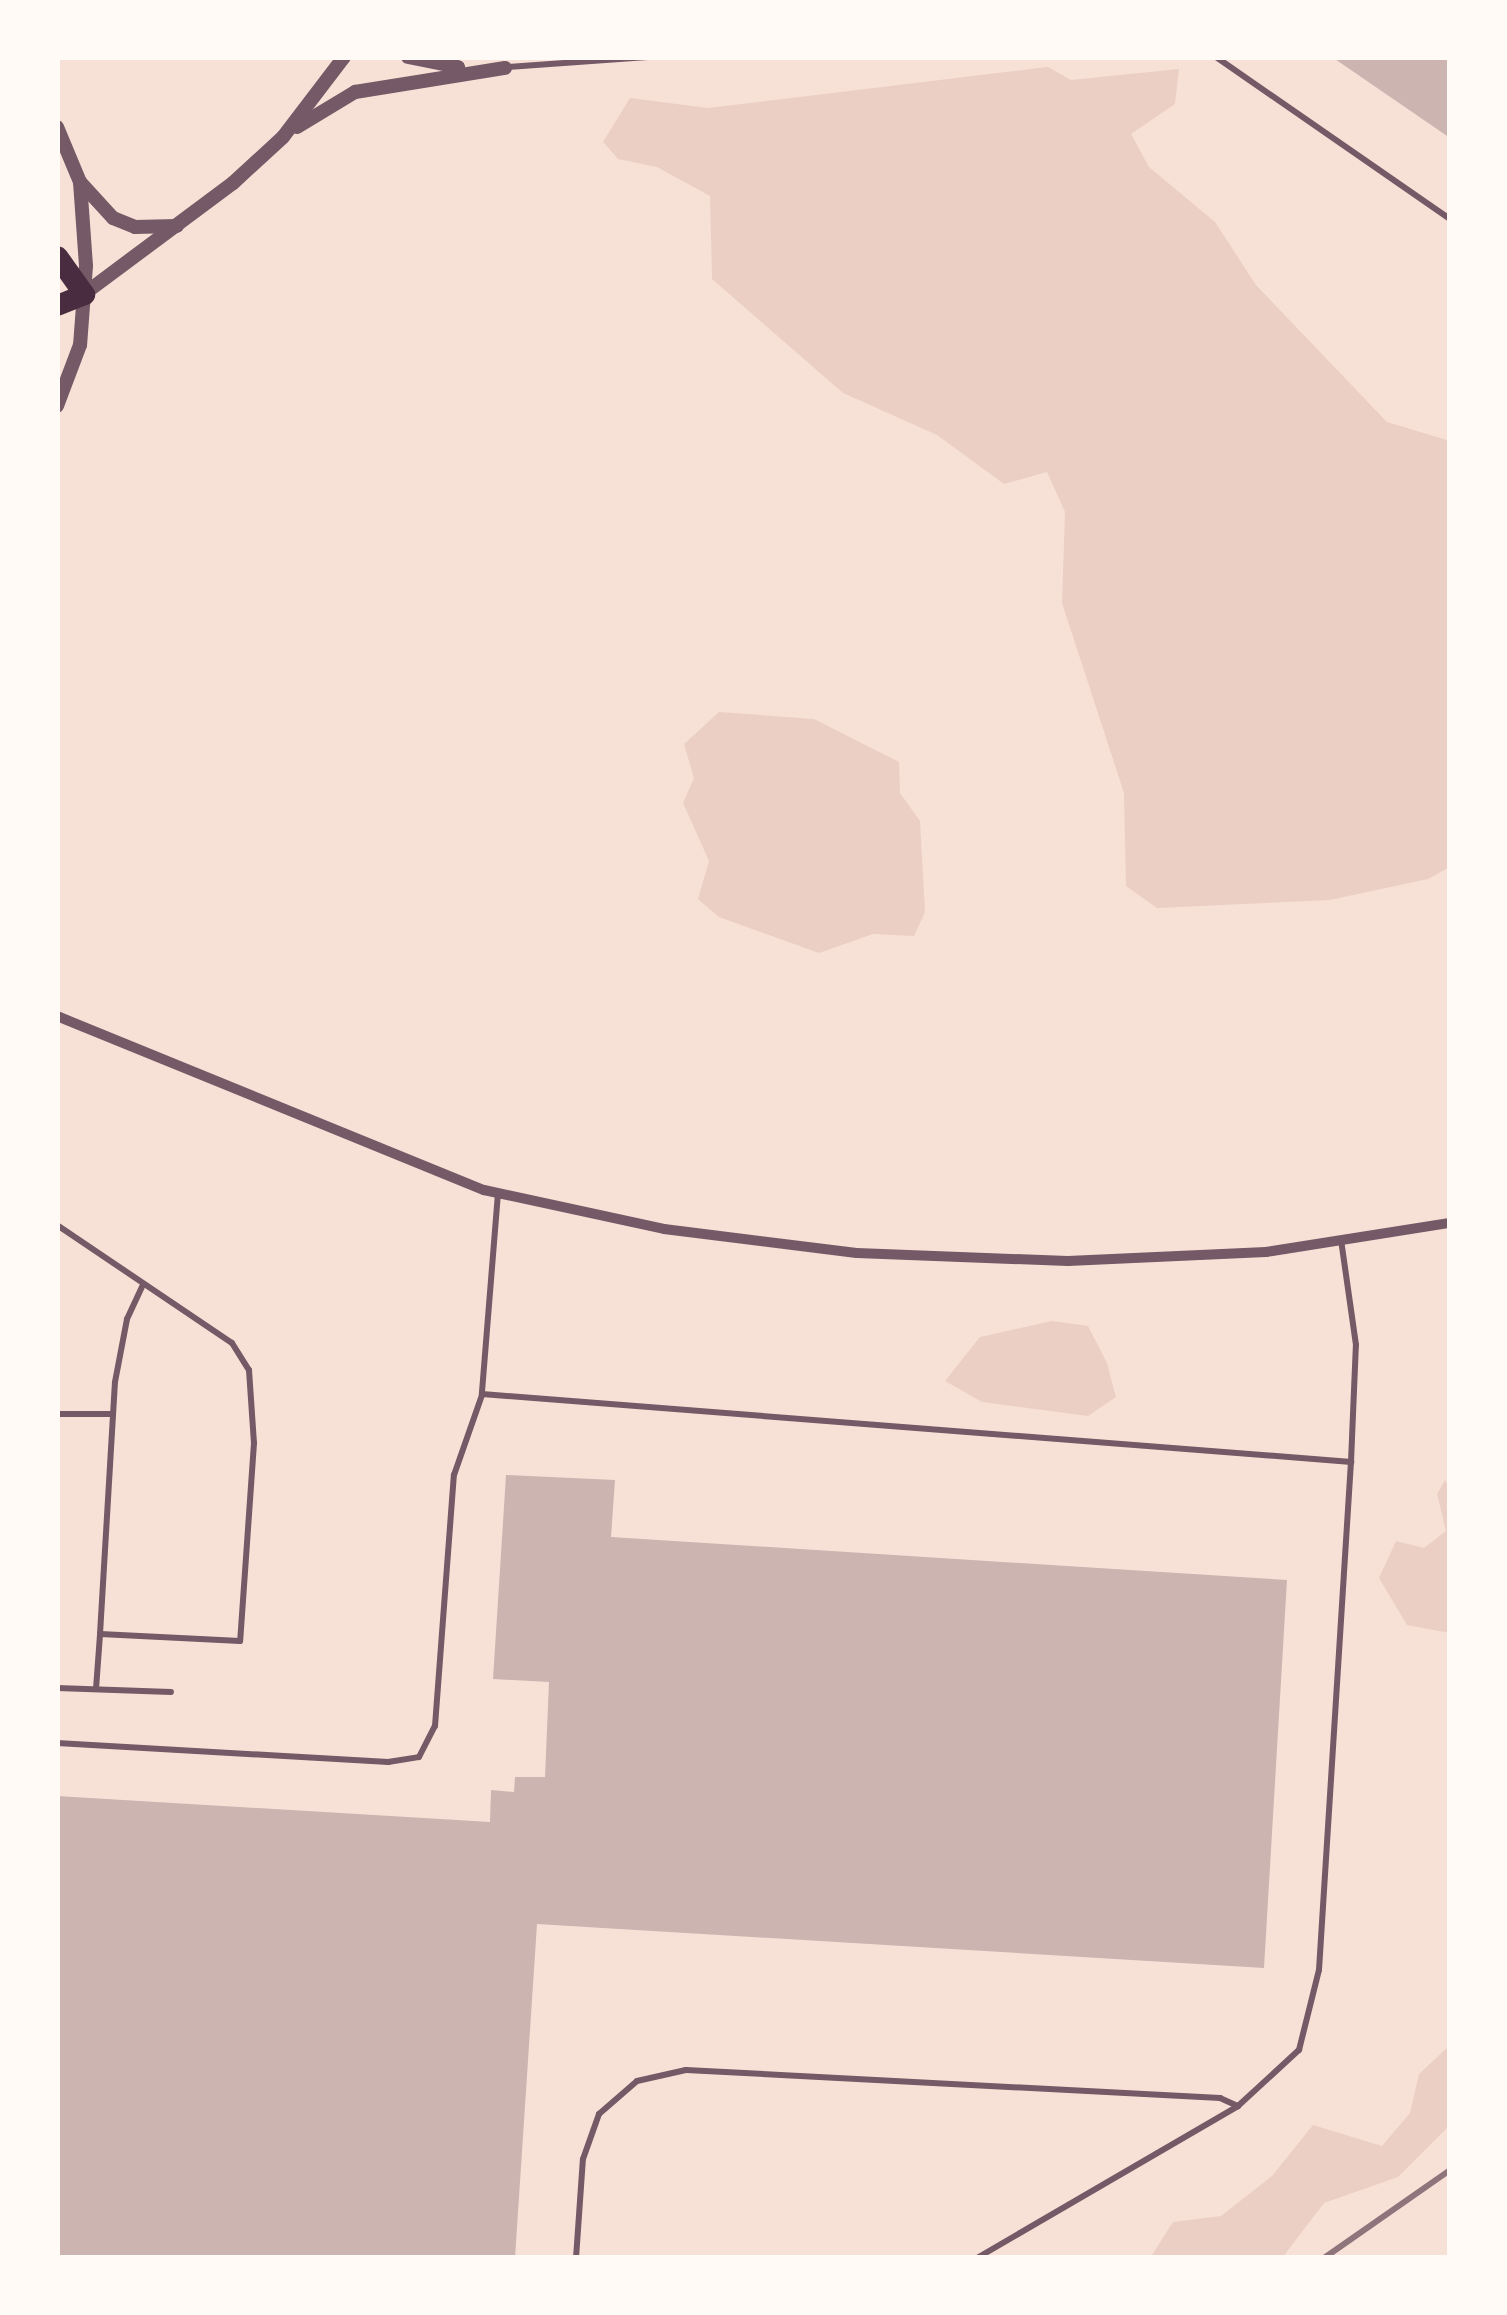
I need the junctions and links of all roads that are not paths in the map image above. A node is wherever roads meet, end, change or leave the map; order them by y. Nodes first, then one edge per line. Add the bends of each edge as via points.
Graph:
1 (344, 57) edge
2 (408, 57) edge
3 (649, 57) edge
4 (1216, 57) edge
5 (589, 59) edge
6 (505, 68) junction
7 (57, 127) edge
8 (283, 137) junction
9 (80, 182) junction
10 (1450, 220) edge
11 (181, 226) junction
12 (57, 256) edge
13 (84, 294) junction
14 (57, 305) edge
15 (57, 406) edge
16 (57, 1016) edge
17 (498, 1193) junction
18 (1450, 1223) edge
19 (57, 1226) edge
20 (1341, 1240) junction
21 (143, 1285) junction
22 (482, 1394) junction
23 (57, 1414) edge
24 (113, 1414) junction
25 (1351, 1462) junction
26 (100, 1634) junction
27 (57, 1688) edge
28 (96, 1689) junction
29 (171, 1692) dead end
30 (57, 1743) edge
31 (1238, 2106) junction
32 (576, 2258) edge
33 (977, 2258) edge

1 - 8 street
2 - 6 street via 432,67
3 - 5 lane
4 - 10 lane
5 - 6 lane
6 - 8 street via 355,92
7 - 9 street
8 - 11 street
9 - 11 street via 113,218 134,227
9 - 13 street
11 - 13 street
12 - 13 highway
13 - 14 highway
13 - 15 street via 80,345
16 - 17 street
17 - 20 street via 664,1229 857,1253 1068,1261
17 - 22 lane
18 - 20 street
19 - 21 lane
20 - 25 lane via 1356,1345
21 - 24 lane via 119,1346
21 - 26 lane via 232,1343 254,1387 240,1641
22 - 25 lane
22 - 30 lane via 454,1475 435,1726 418,1756 356,1761
23 - 24 lane
24 - 26 lane
25 - 31 lane via 1312,2018 1299,2050
26 - 28 lane
27 - 28 lane
28 - 29 lane
31 - 32 lane via 1220,2098 686,2069 637,2080 599,2114 583,2158
31 - 33 lane

